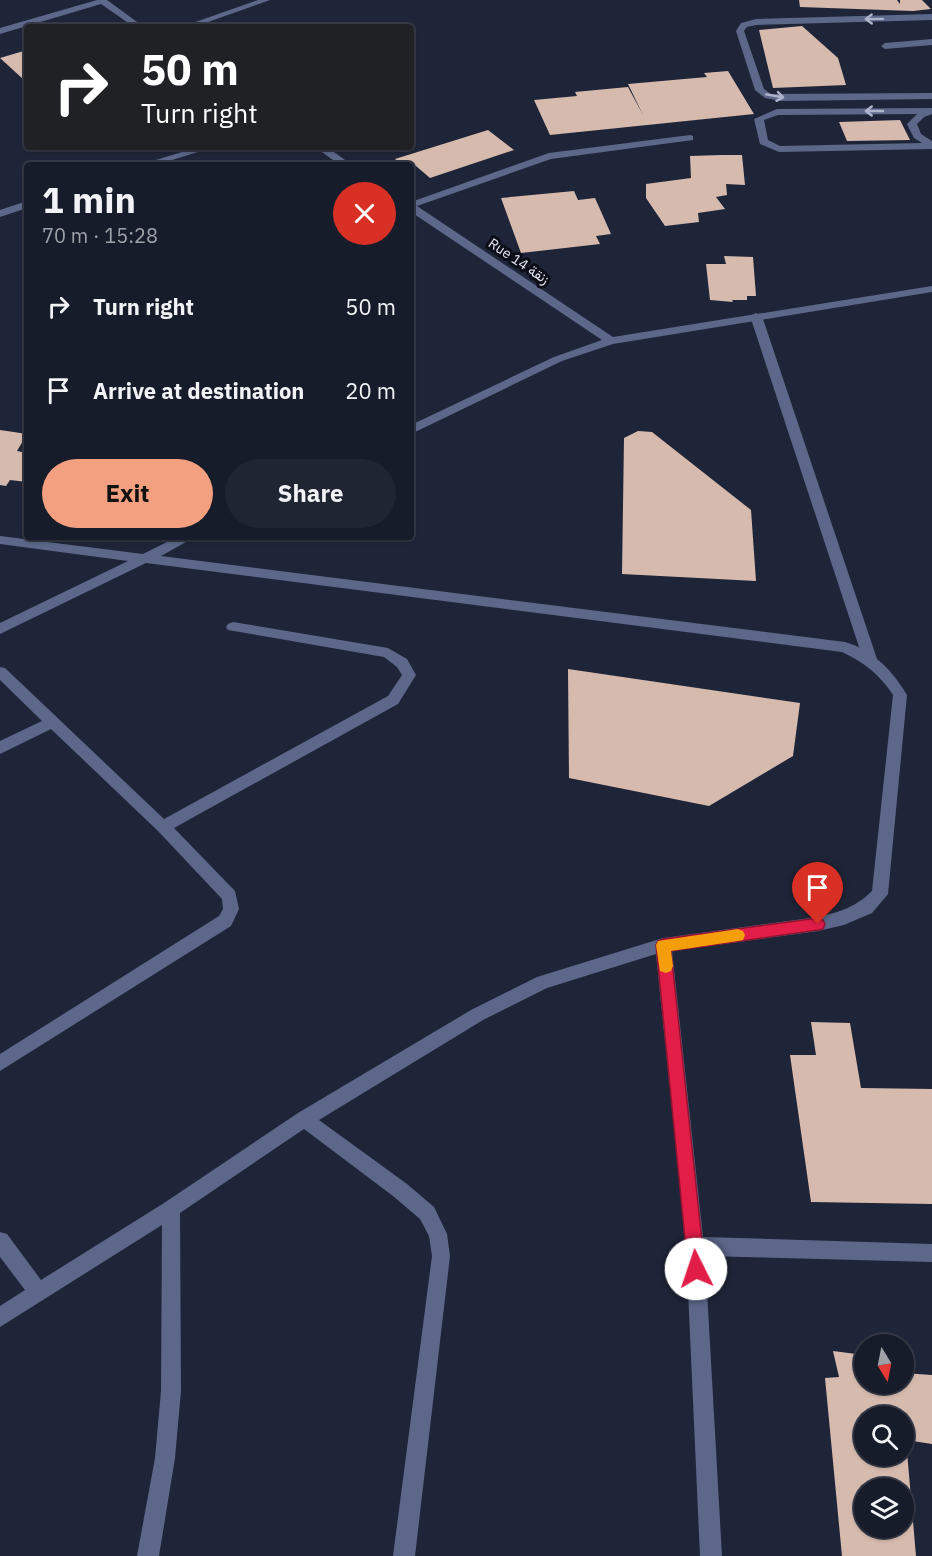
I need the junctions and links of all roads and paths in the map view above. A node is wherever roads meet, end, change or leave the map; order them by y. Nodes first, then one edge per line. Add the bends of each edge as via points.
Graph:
1 (266, 0) edge
2 (102, 1) edge
3 (932, 17) edge
4 (136, 24) edge
5 (193, 24) edge
6 (0, 31) edge
7 (932, 42) edge
8 (885, 46) dead end
9 (932, 96) edge
10 (842, 111) junction
11 (932, 111) edge
12 (846, 122) dead end
13 (690, 138) dead end
14 (932, 145) edge
15 (198, 150) edge
16 (324, 150) edge
17 (156, 162) edge
18 (342, 162) edge
19 (24, 205) edge
20 (414, 205) edge
21 (414, 208) edge
22 (0, 214) edge
23 (932, 289) edge
24 (756, 316) junction
25 (610, 341) junction
26 (414, 429) edge
27 (0, 540) edge
28 (182, 540) edge
29 (144, 558) junction
30 (233, 627) dead end
31 (0, 629) edge
32 (870, 659) junction
33 (0, 672) edge
34 (53, 723) junction
35 (0, 748) edge
36 (164, 827) junction
37 (663, 945) junction
38 (0, 1063) edge
39 (304, 1119) junction
40 (171, 1209) junction
41 (0, 1241) edge
42 (695, 1246) junction
43 (932, 1252) edge
44 (38, 1292) junction
45 (0, 1317) edge
46 (148, 1556) edge
47 (404, 1556) edge
48 (711, 1556) edge

1 - 5 street
2 - 4 street
2 - 6 street
3 -> 9 street via 756,22 744,25 740,31 760,90 768,96
7 - 8 street
11 -> 10 street
10 - 12 street
10 - 14 street via 770,113 759,119 763,142 778,149
11 - 14 street via 912,124 917,136
13 - 20 street via 549,156
15 - 17 street
16 - 18 street
19 - 22 street
21 - 25 street, Rue 14 زنقة
23 - 24 street
24 - 25 street
24 - 32 street
25 - 26 street via 558,359
27 - 29 street
28 - 29 street
29 - 31 street
29 - 32 street via 845,647
30 - 36 street via 388,653 402,663 409,675 393,700
32 - 37 street via 888,674 900,695 880,894 866,908 844,918
33 - 34 street
34 - 35 street
34 - 36 street
36 - 38 street via 229,896 231,913 225,921
37 - 39 street via 543,982 477,1015
37 - 42 street
39 - 40 street
39 - 47 street via 427,1213 438,1234 441,1256
40 - 44 street
40 - 46 street via 171,1391 165,1458
41 - 44 street
42 - 43 street
42 - 48 street
44 - 45 street

